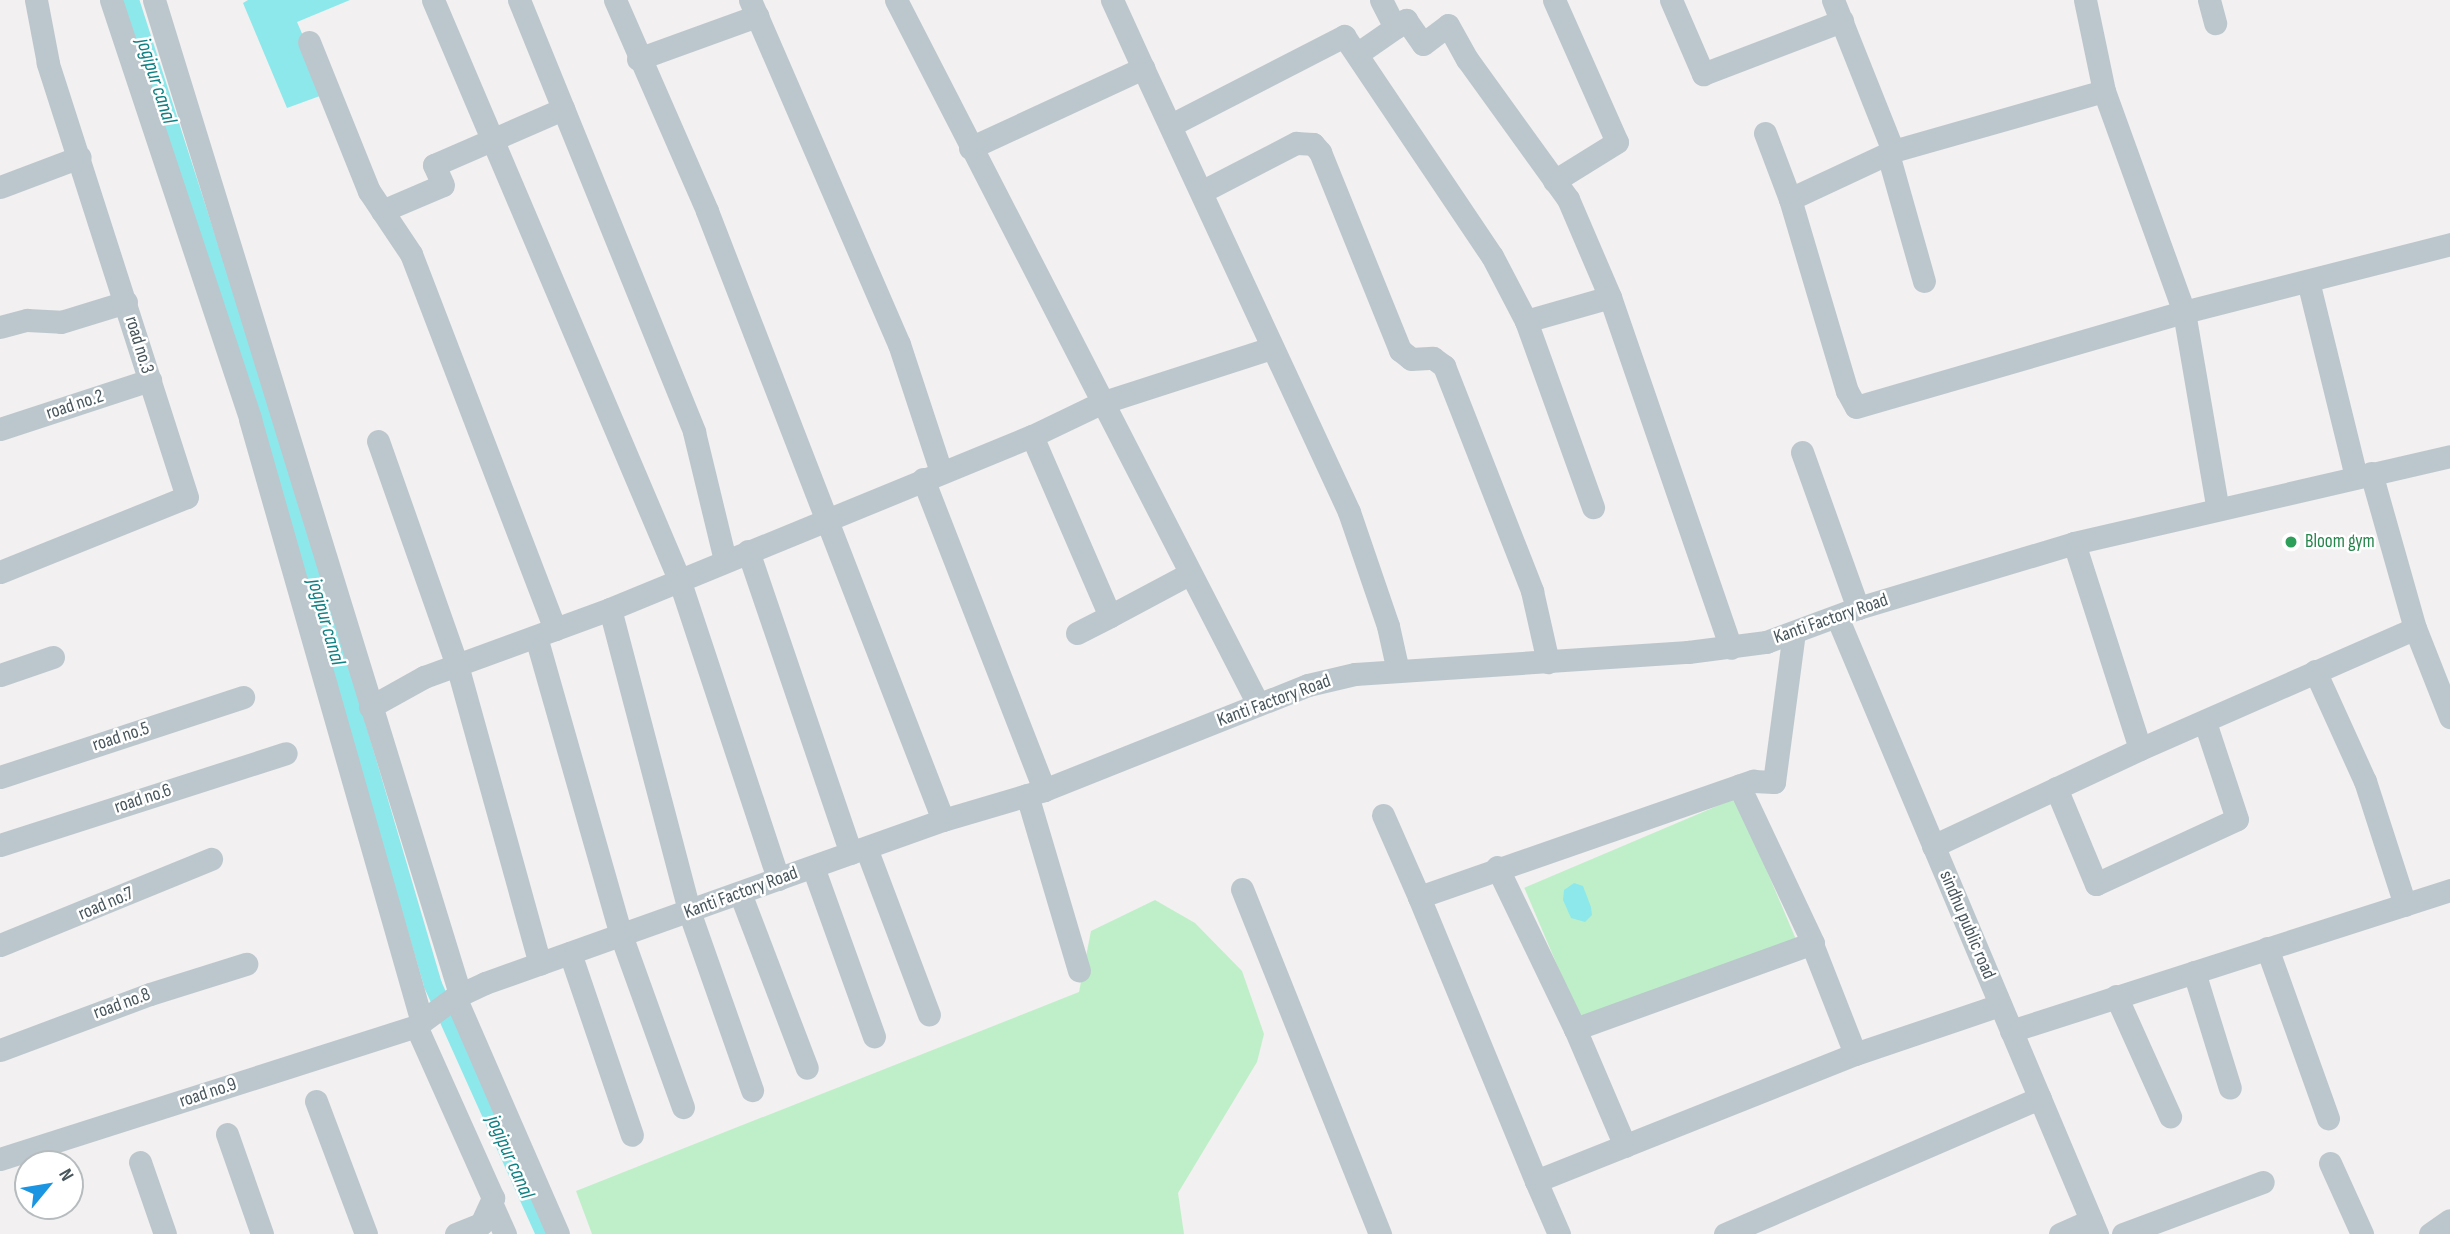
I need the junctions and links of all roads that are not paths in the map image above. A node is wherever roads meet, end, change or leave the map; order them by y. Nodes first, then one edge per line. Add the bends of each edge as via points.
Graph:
1 (36, 0) edge
2 (111, 0) edge
3 (154, 0) edge
4 (433, 0) edge
5 (519, 0) edge
6 (615, 0) edge
7 (896, 0) edge
8 (1112, 0) edge
9 (1381, 0) edge
10 (1554, 0) edge
11 (1671, 0) edge
12 (1833, 0) edge
13 (2085, 0) edge
14 (2209, 0) edge
15 (753, 8) edge
16 (1842, 21) junction
17 (2215, 23) dead end
18 (1395, 28) junction
19 (309, 42) dead end
20 (1357, 54) junction
21 (638, 59) junction
22 (1143, 68) junction
23 (2104, 91) junction
24 (563, 109) junction
25 (1171, 125) junction
26 (1765, 133) dead end
27 (492, 139) junction
28 (970, 148) junction
29 (1890, 152) junction
30 (80, 157) junction
31 (1554, 181) junction
32 (0, 187) edge
33 (1203, 191) junction
34 (1790, 199) junction
35 (382, 211) junction
36 (2450, 244) edge
37 (1924, 281) dead end
38 (2308, 281) junction
39 (1610, 297) junction
40 (126, 302) junction
41 (2184, 313) junction
42 (1526, 321) junction
43 (0, 327) edge
44 (1271, 348) junction
45 (150, 380) junction
46 (1101, 403) junction
47 (0, 429) edge
48 (1032, 436) junction
49 (378, 441) dead end
50 (1802, 452) dead end
51 (2450, 456) edge
52 (2363, 475) junction
53 (932, 476) junction
54 (2217, 506) junction
55 (1594, 507) dead end
56 (826, 520) junction
57 (2074, 542) junction
58 (748, 551) junction
59 (725, 560) junction
60 (0, 572) edge
61 (1189, 575) junction
62 (679, 579) junction
63 (610, 609) junction
64 (1847, 612) junction
65 (1110, 616) junction
66 (2415, 628) junction
67 (545, 633) junction
68 (1077, 633) dead end
69 (1794, 633) junction
70 (1731, 648) junction
71 (53, 657) dead end
72 (1548, 662) junction
73 (457, 665) junction
74 (1398, 671) junction
75 (2315, 671) junction
76 (0, 675) edge
77 (243, 697) dead end
78 (1258, 704) junction
79 (370, 707) junction
80 (2450, 717) edge
81 (2205, 722) junction
82 (2140, 749) junction
83 (286, 753) dead end
84 (0, 777) edge
85 (1739, 786) junction
86 (2056, 788) junction
87 (1035, 793) junction
88 (1384, 815) dead end
89 (943, 820) junction
90 (0, 845) edge
91 (1933, 846) junction
92 (858, 851) junction
93 (211, 859) dead end
94 (813, 867) junction
95 (1497, 867) junction
96 (778, 879) junction
97 (1242, 889) dead end
98 (2450, 890) edge
99 (740, 893) junction
100 (1419, 897) junction
101 (2405, 905) junction
102 (689, 911) junction
103 (621, 935) junction
104 (1812, 944) junction
105 (0, 945) edge
106 (2267, 948) junction
107 (570, 953) junction
108 (246, 964) dead end
109 (540, 964) junction
110 (1079, 970) dead end
111 (2194, 972) junction
112 (2116, 996) junction
113 (455, 998) junction
114 (2000, 1005) junction
115 (929, 1015) dead end
116 (421, 1020) junction
117 (1575, 1029) junction
118 (2011, 1031) junction
119 (874, 1036) dead end
120 (0, 1050) edge
121 (1855, 1054) junction
122 (807, 1068) dead end
123 (2230, 1088) dead end
124 (752, 1090) dead end
125 (2040, 1098) junction
126 (316, 1101) dead end
127 (684, 1107) dead end
128 (2170, 1116) dead end
129 (2328, 1118) dead end
130 (227, 1134) dead end
131 (632, 1135) dead end
132 (1625, 1146) junction
133 (0, 1160) edge
134 (140, 1162) dead end
135 (2330, 1164) dead end
136 (1536, 1181) junction
137 (2263, 1182) dead end
138 (492, 1205) junction
139 (2450, 1220) edge
140 (2094, 1227) edge
141 (165, 1234) edge
142 (262, 1234) edge
143 (366, 1234) edge
144 (456, 1234) edge
145 (505, 1234) edge
146 (558, 1234) edge
147 (1380, 1234) edge
148 (1559, 1234) edge
149 (1725, 1234) edge
150 (2060, 1234) edge
151 (2123, 1234) edge
152 (2362, 1234) edge
153 (2430, 1234) edge

1 - 30 street, road no.3 via 48,63
2 - 116 street via 250,419
3 - 79 street
4 - 27 street
5 - 24 street
6 - 21 street
7 - 28 street
8 - 22 street
9 - 18 street
10 - 31 street via 1617,142
11 - 16 street via 1703,74
12 - 16 street
13 - 23 street
14 - 17 street
15 - 21 street
15 - 53 street via 899,344
16 - 29 street
18 - 20 street
18 - 31 street via 1406,20 1423,44 1448,25
19 - 35 street via 369,191
20 - 25 street via 1344,36
20 - 42 street via 1460,204
21 - 56 street via 707,212
22 - 25 street
22 - 28 street
23 - 29 street
23 - 41 street
24 - 27 street
24 - 59 street via 694,432
25 - 33 street
26 - 34 street
27 - 35 street via 434,165 443,185
27 - 62 street
28 - 46 street
29 - 34 street
29 - 37 street
30 - 32 street
30 - 40 street, road no.3
31 - 39 street via 1568,199
33 - 44 street
33 - 72 street via 1296,143 1312,144 1320,152 1400,350 1411,359 1433,358 1444,366 1532,590
34 - 41 street via 1847,391 1856,407
35 - 67 street via 411,254
36 - 38 street
38 - 41 street
38 - 52 street
39 - 42 street
39 - 70 street
40 - 43 street via 61,322 27,320
40 - 45 street, road no.3
41 - 54 street
42 - 55 street
44 - 46 street
44 - 74 street via 1349,512 1388,626
45 - 47 street, road no.2
45 - 60 street, road no.3 via 187,496
46 - 48 street
46 - 61 street
48 - 53 street
48 - 65 street
49 - 73 street
50 - 64 street, sindhu public road
51 - 52 street, Kanti Factory Road
52 - 54 street, Kanti Factory Road
52 - 66 street
53 - 56 street
53 - 87 street
54 - 57 street, Kanti Factory Road
56 - 58 street
56 - 89 street
57 - 64 street, Kanti Factory Road
57 - 82 street
58 - 59 street
58 - 92 street
59 - 62 street
61 - 65 street
61 - 78 street
62 - 63 street
62 - 96 street
63 - 67 street
63 - 102 street
64 - 69 street, Kanti Factory Road
64 - 91 street, sindhu public road
65 - 68 street
66 - 75 street
66 - 80 street
67 - 73 street
67 - 103 street
69 - 70 street, Kanti Factory Road
69 - 85 street via 1774,782
70 - 72 street, Kanti Factory Road
71 - 76 street
72 - 74 street, Kanti Factory Road
73 - 79 street
73 - 109 street
74 - 78 street, Kanti Factory Road via 1308,685
75 - 81 street
75 - 101 street via 2365,781
77 - 84 street, road no.5
78 - 87 street, Kanti Factory Road
79 - 113 street
81 - 82 street
81 - 86 street via 2237,819 2096,884
82 - 86 street
83 - 90 street, road no.6
85 - 95 street
85 - 104 street
86 - 91 street
87 - 89 street, Kanti Factory Road
87 - 110 street
88 - 100 street
89 - 92 street, Kanti Factory Road
91 - 114 street, sindhu public road
92 - 94 street, Kanti Factory Road
92 - 115 street
93 - 105 street, road no.7
94 - 96 street, Kanti Factory Road
94 - 119 street
95 - 100 street
95 - 117 street
96 - 99 street, Kanti Factory Road
97 - 147 street
98 - 101 street
99 - 102 street, Kanti Factory Road
99 - 122 street
100 - 136 street
101 - 106 street
102 - 103 street, Kanti Factory Road
102 - 124 street
103 - 107 street, Kanti Factory Road
103 - 127 street
104 - 117 street
104 - 121 street
106 - 111 street
106 - 129 street
107 - 109 street, Kanti Factory Road
107 - 131 street
108 - 120 street, road no.8
109 - 113 street, Kanti Factory Road
111 - 112 street
111 - 123 street
112 - 118 street
112 - 128 street
113 - 116 street, Kanti Factory Road
113 - 146 street
114 - 118 street, sindhu public road
114 - 121 street
116 - 133 street, road no.9
116 - 138 street via 489,1187
117 - 132 street
118 - 125 street, sindhu public road
121 - 132 street
125 - 140 street, sindhu public road
125 - 149 street
126 - 143 street
130 - 142 street
132 - 136 street
134 - 141 street
135 - 152 street
136 - 148 street
137 - 151 street
138 - 144 street via 481,1224
138 - 145 street
139 - 153 street
140 - 150 street

